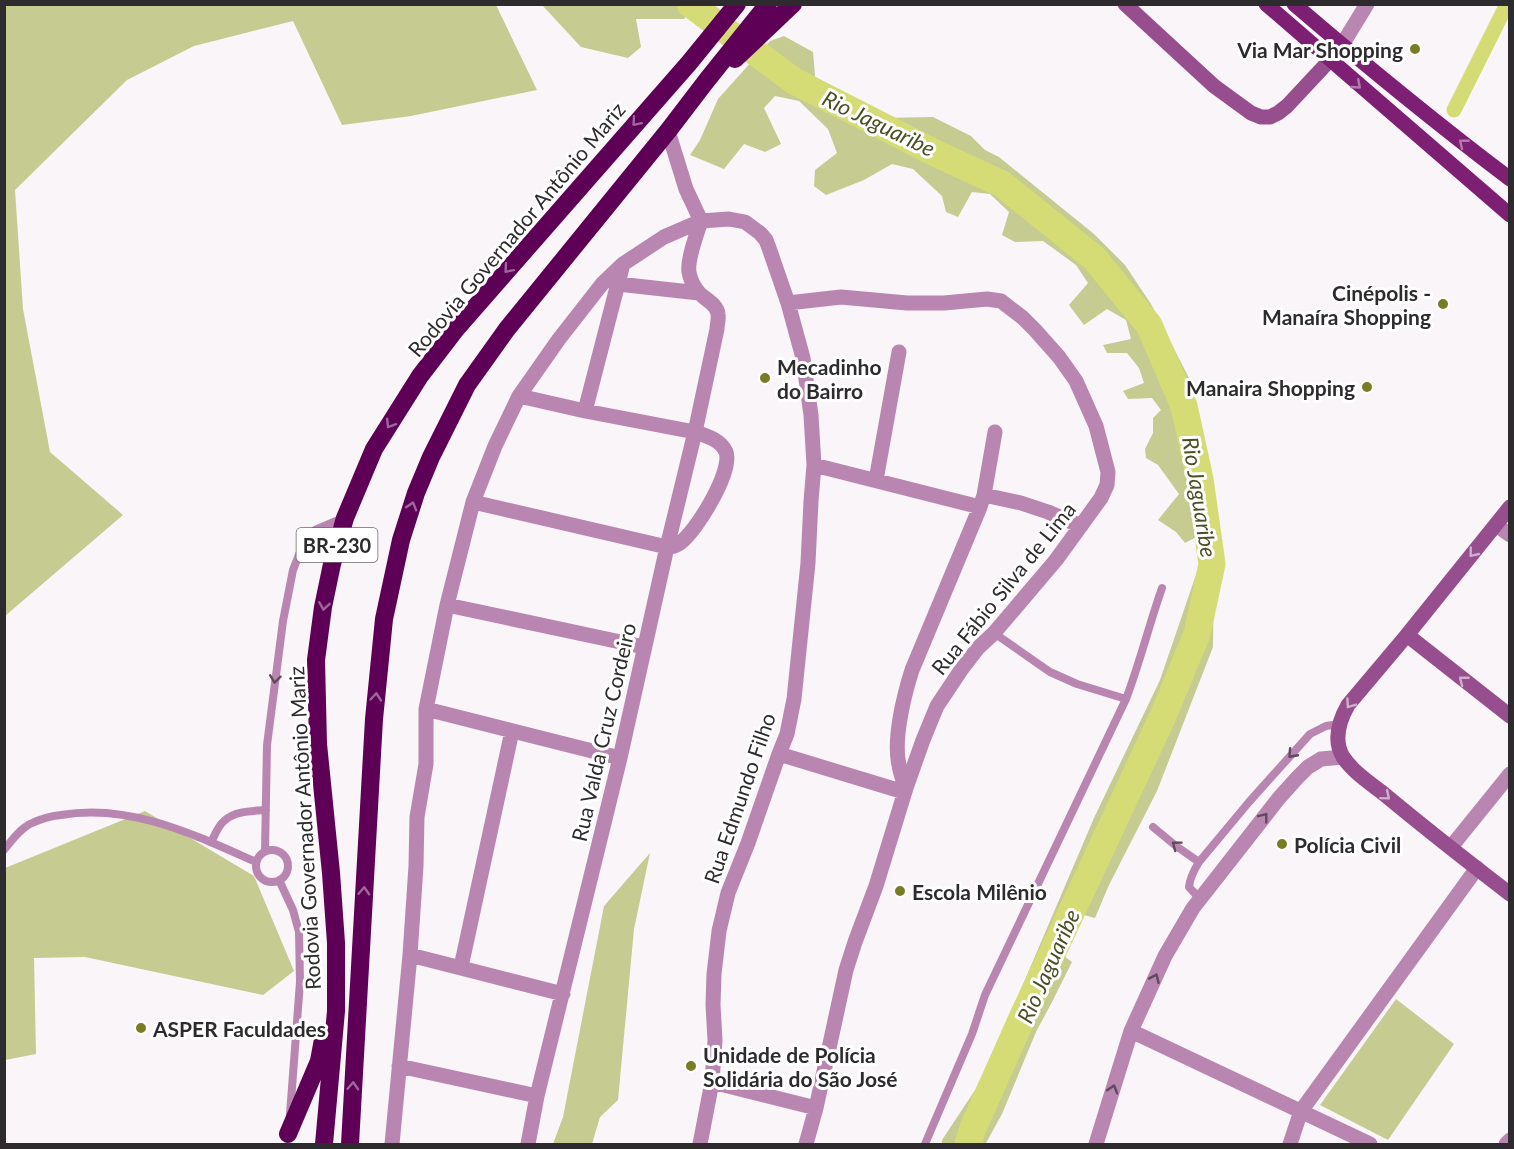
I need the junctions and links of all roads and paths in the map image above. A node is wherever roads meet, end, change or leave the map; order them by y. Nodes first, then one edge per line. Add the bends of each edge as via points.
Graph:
1 (768, 4) edge
2 (792, 4) edge
3 (1125, 4) edge
4 (1266, 4) edge
5 (1294, 4) edge
6 (1367, 4) edge
7 (729, 7) edge
8 (748, 35) junction
9 (1342, 45) junction
10 (686, 59) junction
11 (1330, 60) junction
12 (668, 131) junction
13 (1509, 179) edge
14 (1509, 215) edge
15 (701, 221) junction
16 (622, 264) junction
17 (618, 285) junction
18 (699, 293) junction
19 (788, 303) junction
20 (899, 352) dead end
21 (519, 396) junction
22 (585, 411) junction
23 (695, 432) junction
24 (995, 432) dead end
25 (814, 465) junction
26 (876, 480) junction
27 (982, 501) junction
28 (473, 502) junction
29 (1509, 507) edge
30 (345, 518) junction
31 (1496, 525) junction
32 (1081, 526) junction
33 (1509, 535) edge
34 (667, 547) junction
35 (1162, 588) dead end
36 (447, 604) junction
37 (994, 633) junction
38 (1407, 635) junction
39 (644, 647) junction
40 (1126, 699) junction
41 (426, 709) junction
42 (1509, 716) edge
43 (1339, 724) junction
44 (512, 731) junction
45 (779, 754) junction
46 (1343, 757) junction
47 (620, 758) junction
48 (1509, 774) edge
49 (905, 790) junction
50 (266, 810) junction
51 (1153, 827) dead end
52 (211, 842) junction
53 (1451, 848) junction
54 (4, 850) edge
55 (265, 851) junction
56 (256, 862) junction
57 (1200, 862) junction
58 (1477, 868) junction
59 (279, 880) junction
60 (1509, 894) edge
61 (1200, 899) junction
62 (336, 943) junction
63 (410, 955) junction
64 (461, 968) junction
65 (563, 994) junction
66 (1131, 1031) junction
67 (399, 1066) junction
68 (712, 1082) junction
69 (537, 1096) junction
70 (816, 1108) junction
71 (1301, 1111) junction
72 (288, 1139) edge
73 (1509, 1140) edge
74 (324, 1144) edge
75 (350, 1144) edge
76 (392, 1144) edge
77 (528, 1144) edge
78 (700, 1144) edge
79 (806, 1144) edge
80 (925, 1144) edge
81 (1096, 1144) edge
82 (1290, 1144) edge
83 (1370, 1144) edge
84 (1506, 1144) edge

1 - 8 highway
2 - 8 highway
3 - 11 main road via 1214,86 1261,117 1269,117 1287,106
4 - 11 main road
5 - 9 main road
6 - 9 street
7 - 10 highway
7 - 10 highway, Rodovia Governador Antônio Mariz / BR-230 via 717,29
8 - 12 highway, BR-230
13 -> 9 main road
10 -> 30 highway, Rodovia Governador Antônio Mariz / BR-230 via 420,376 374,449
11 -> 14 main road
12 - 15 street via 686,189
75 -> 12 highway, BR-230 via 374,719 384,619 401,540 431,457 467,385 507,329
15 - 16 street via 664,237
15 - 18 street via 688,267
15 - 19 street, Rua Edmundo Filho via 738,220 760,233
16 - 17 street
16 - 21 street via 589,299
17 - 18 street
17 - 22 street
18 - 23 street, Rua Valda Cruz Cordeiro via 718,315
19 - 25 street, Rua Edmundo Filho via 803,358
19 - 32 street, Rua Fábio Silva de Lima via 841,297 907,303 987,299 1012,308 1059,357 1076,381 1096,426 1107,462 1107,484
20 - 26 street
21 - 22 street
21 - 28 street
22 - 23 street
23 - 34 street, Rua Valda Cruz Cordeiro
23 - 34 street via 721,444 727,466 695,527 680,544
24 - 27 street, Rua Fábio Silva de Lima
25 - 26 street
25 - 45 street, Rua Edmundo Filho via 794,699
26 - 27 street
27 - 32 street via 1021,503
27 - 49 street, Rua Fábio Silva de Lima via 907,685 898,753
28 - 34 street
28 - 36 street
29 - 31 main road
30 -> 50 lane via 315,530 302,547 293,570 282,621 267,745
30 -> 62 highway, Rodovia Governador Antônio Mariz / BR-230 via 323,607 316,660 318,744
31 - 33 street
31 -> 38 main road
32 - 37 street, Rua Fábio Silva de Lima
34 - 39 street, Rua Valda Cruz Cordeiro
35 - 40 lane
36 - 39 street
36 - 41 street
37 - 40 lane via 1050,672
37 - 49 street, Rua Fábio Silva de Lima via 966,663 937,706
42 -> 38 main road
38 -> 43 main road via 1348,705
39 - 47 street, Rua Valda Cruz Cordeiro
40 - 80 lane via 985,995
41 - 44 street
41 - 63 street via 426,764 417,817
43 - 46 main road via 1338,743
43 -> 57 lane via 1310,734
44 - 47 street
44 - 64 street
45 - 49 street
45 - 68 street, Rua Edmundo Filho via 728,893 720,931 714,974
46 -> 53 main road
61 -> 46 street via 1308,767 1321,759
47 - 65 street, Rua Valda Cruz Cordeiro
48 - 53 street
49 - 70 street, Rua Fábio Silva de Lima via 846,970
50 - 52 lane via 240,813 223,821
50 - 55 lane
57 -> 51 lane
52 - 54 lane via 152,821 115,813 80,812 29,824
52 - 56 lane
53 - 58 main road
55 - 56 lane
55 - 59 lane via 282,853 287,861 287,870
56 - 59 lane via 259,875 265,880
57 - 61 lane via 1189,887
58 - 60 main road
58 - 71 street
59 - 72 lane via 299,933 300,982
66 -> 61 street via 1165,956
62 - 72 highway via 319,1061
62 - 74 highway, Rodovia Governador Antônio Mariz / BR-230 via 336,1011
63 - 64 street
63 - 67 street
64 - 65 street
65 - 69 street, Rua Valda Cruz Cordeiro
66 - 71 street
81 -> 66 street
67 - 69 street
67 - 76 street
68 - 70 street
68 - 78 street, Rua Edmundo Filho
69 - 77 street, Rua Valda Cruz Cordeiro
70 - 79 street, Rua Fábio Silva de Lima
71 - 82 street
71 - 83 street
73 - 84 street

